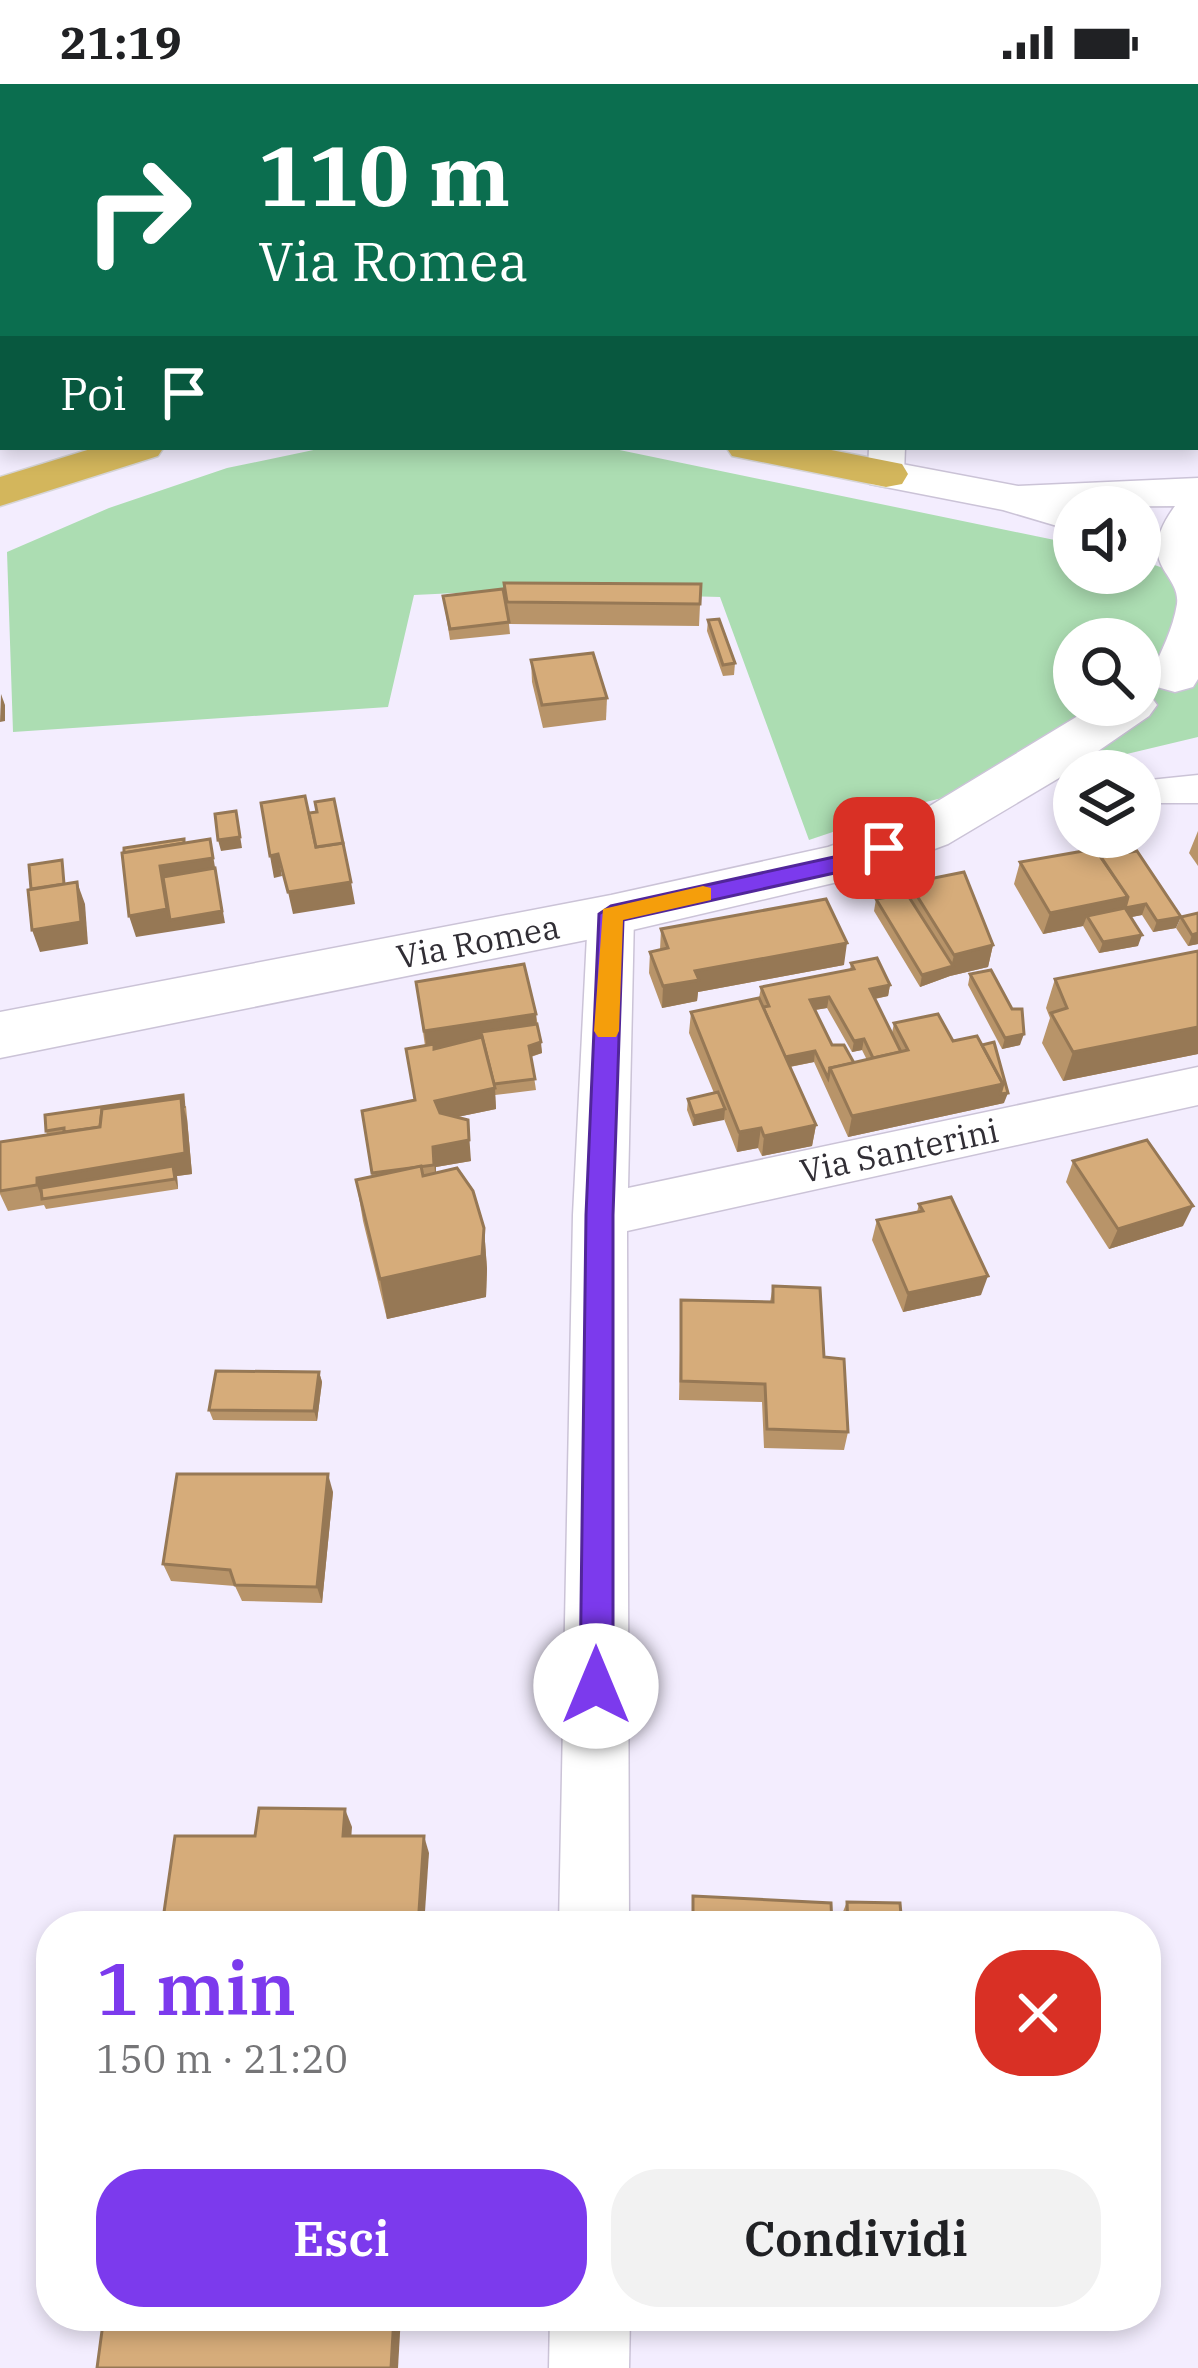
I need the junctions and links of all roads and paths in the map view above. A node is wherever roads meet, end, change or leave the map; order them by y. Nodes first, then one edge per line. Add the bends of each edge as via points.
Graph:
1 (133, 450) edge
2 (780, 450) edge
3 (886, 460) edge
4 (0, 492) edge
5 (1198, 492) edge
6 (1011, 499) junction
7 (1198, 507) edge
8 (1053, 511) edge
9 (1179, 576) edge
10 (1161, 687) edge
11 (1101, 726) edge
12 (1198, 789) edge
13 (1161, 791) edge
14 (611, 914) junction
15 (0, 1035) edge
16 (1198, 1086) edge
17 (600, 1215) junction
18 (594, 1911) edge
19 (590, 2331) edge
20 (589, 2368) edge

1 - 4 highway
2 - 3 highway
3 - 6 main road
5 - 6 main road
6 - 8 main road
7 - 9 main road, Via Romea via 1179,534
9 - 10 main road, Via Romea via 1196,630
11 - 14 main road, Via Romea via 928,831 839,864
12 - 13 street
14 - 15 main road, Via Romea
14 - 17 street
16 - 17 street, Via Santerini
17 - 18 street
19 - 20 street

